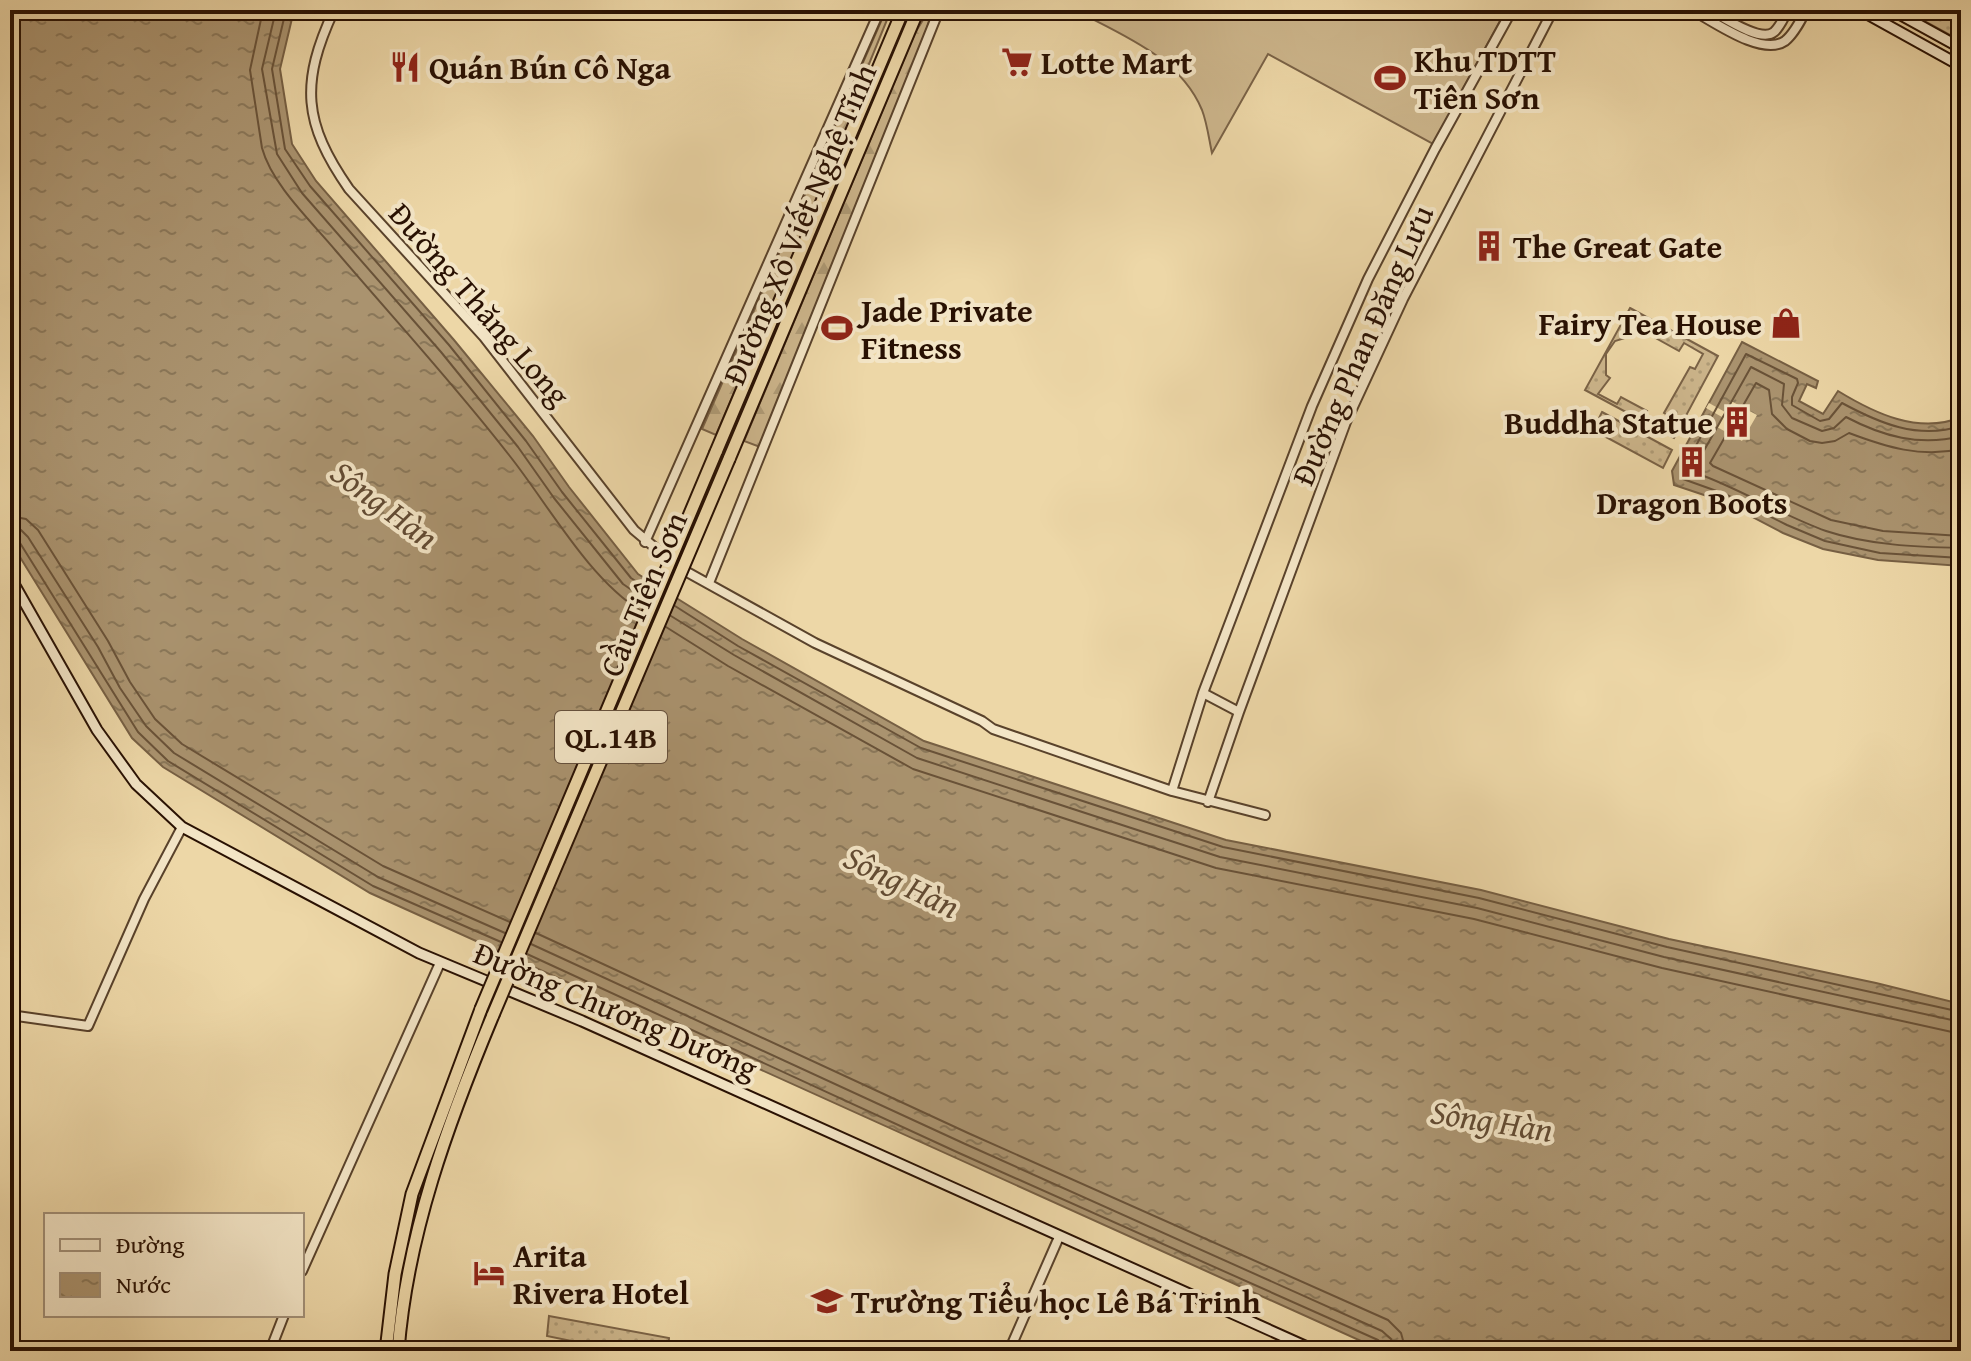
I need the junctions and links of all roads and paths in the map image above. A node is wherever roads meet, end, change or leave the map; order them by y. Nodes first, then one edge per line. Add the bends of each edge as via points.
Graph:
1 (334, 10) edge
2 (880, 10) edge
3 (903, 10) edge
4 (918, 10) edge
5 (939, 10) edge
6 (1512, 10) edge
7 (1553, 10) edge
8 (1692, 10) edge
9 (1710, 10) edge
10 (1788, 10) edge
11 (1806, 10) edge
12 (1860, 10) edge
13 (1892, 10) edge
14 (1908, 19) junction
15 (1900, 32) junction
16 (1961, 48) edge
17 (1961, 66) edge
18 (716, 452) joint
19 (729, 459) joint
20 (645, 542) junction
21 (10, 577) edge
22 (709, 583) junction
23 (1203, 693) junction
24 (1239, 712) junction
25 (1172, 791) junction
26 (1208, 802) junction
27 (1265, 815) dead end
28 (182, 827) junction
29 (440, 963) junction
30 (10, 1015) edge
31 (1059, 1237) junction
32 (304, 1267) edge
33 (283, 1317) edge
34 (270, 1351) edge
35 (386, 1351) edge
36 (398, 1351) edge
37 (1009, 1351) edge
38 (1316, 1351) edge

1 - 20 street, Đường Thăng Long via 311,85 318,139 331,163 484,337
2 - 20 street
3 - 18 highway, Đường Xô Viết Nghệ Tĩnh / QL.14B
4 - 19 highway, Đường Xô Viết Nghệ Tĩnh / QL.14B
5 - 22 street
6 - 23 street, Đường Phan Đăng Lưu via 1368,279 1312,406
7 - 24 street, Đường Phan Đăng Lưu via 1403,299 1346,422
8 - 11 street via 1762,46 1787,39
9 - 10 street via 1757,35 1768,35
12 - 15 main road
13 - 14 main road
14 - 15 main road
14 - 16 main road
15 - 17 main road
18 - 35 highway, Cầu Tiên Sơn / QL.14B, bridge via 481,1009 412,1194
19 - 36 highway, Cầu Tiên Sơn / QL.14B, bridge via 461,1092 414,1247
20 - 22 street, Đường Thăng Long
21 - 28 main road, Đường Chương Dương via 97,730 136,784
22 - 25 street, Đường Thăng Long via 815,643 993,729
23 - 24 street
23 - 25 street, Đường Phan Đăng Lưu
24 - 26 street, Đường Phan Đăng Lưu
25 - 26 street, Đường Thăng Long
26 - 27 street, Đường Thăng Long
28 - 29 main road, Đường Chương Dương
28 - 30 street via 88,1026
29 - 31 main road, Đường Chương Dương via 557,1010
29 - 32 street
31 - 37 street
31 - 38 main road, Đường Chương Dương
33 - 34 street

